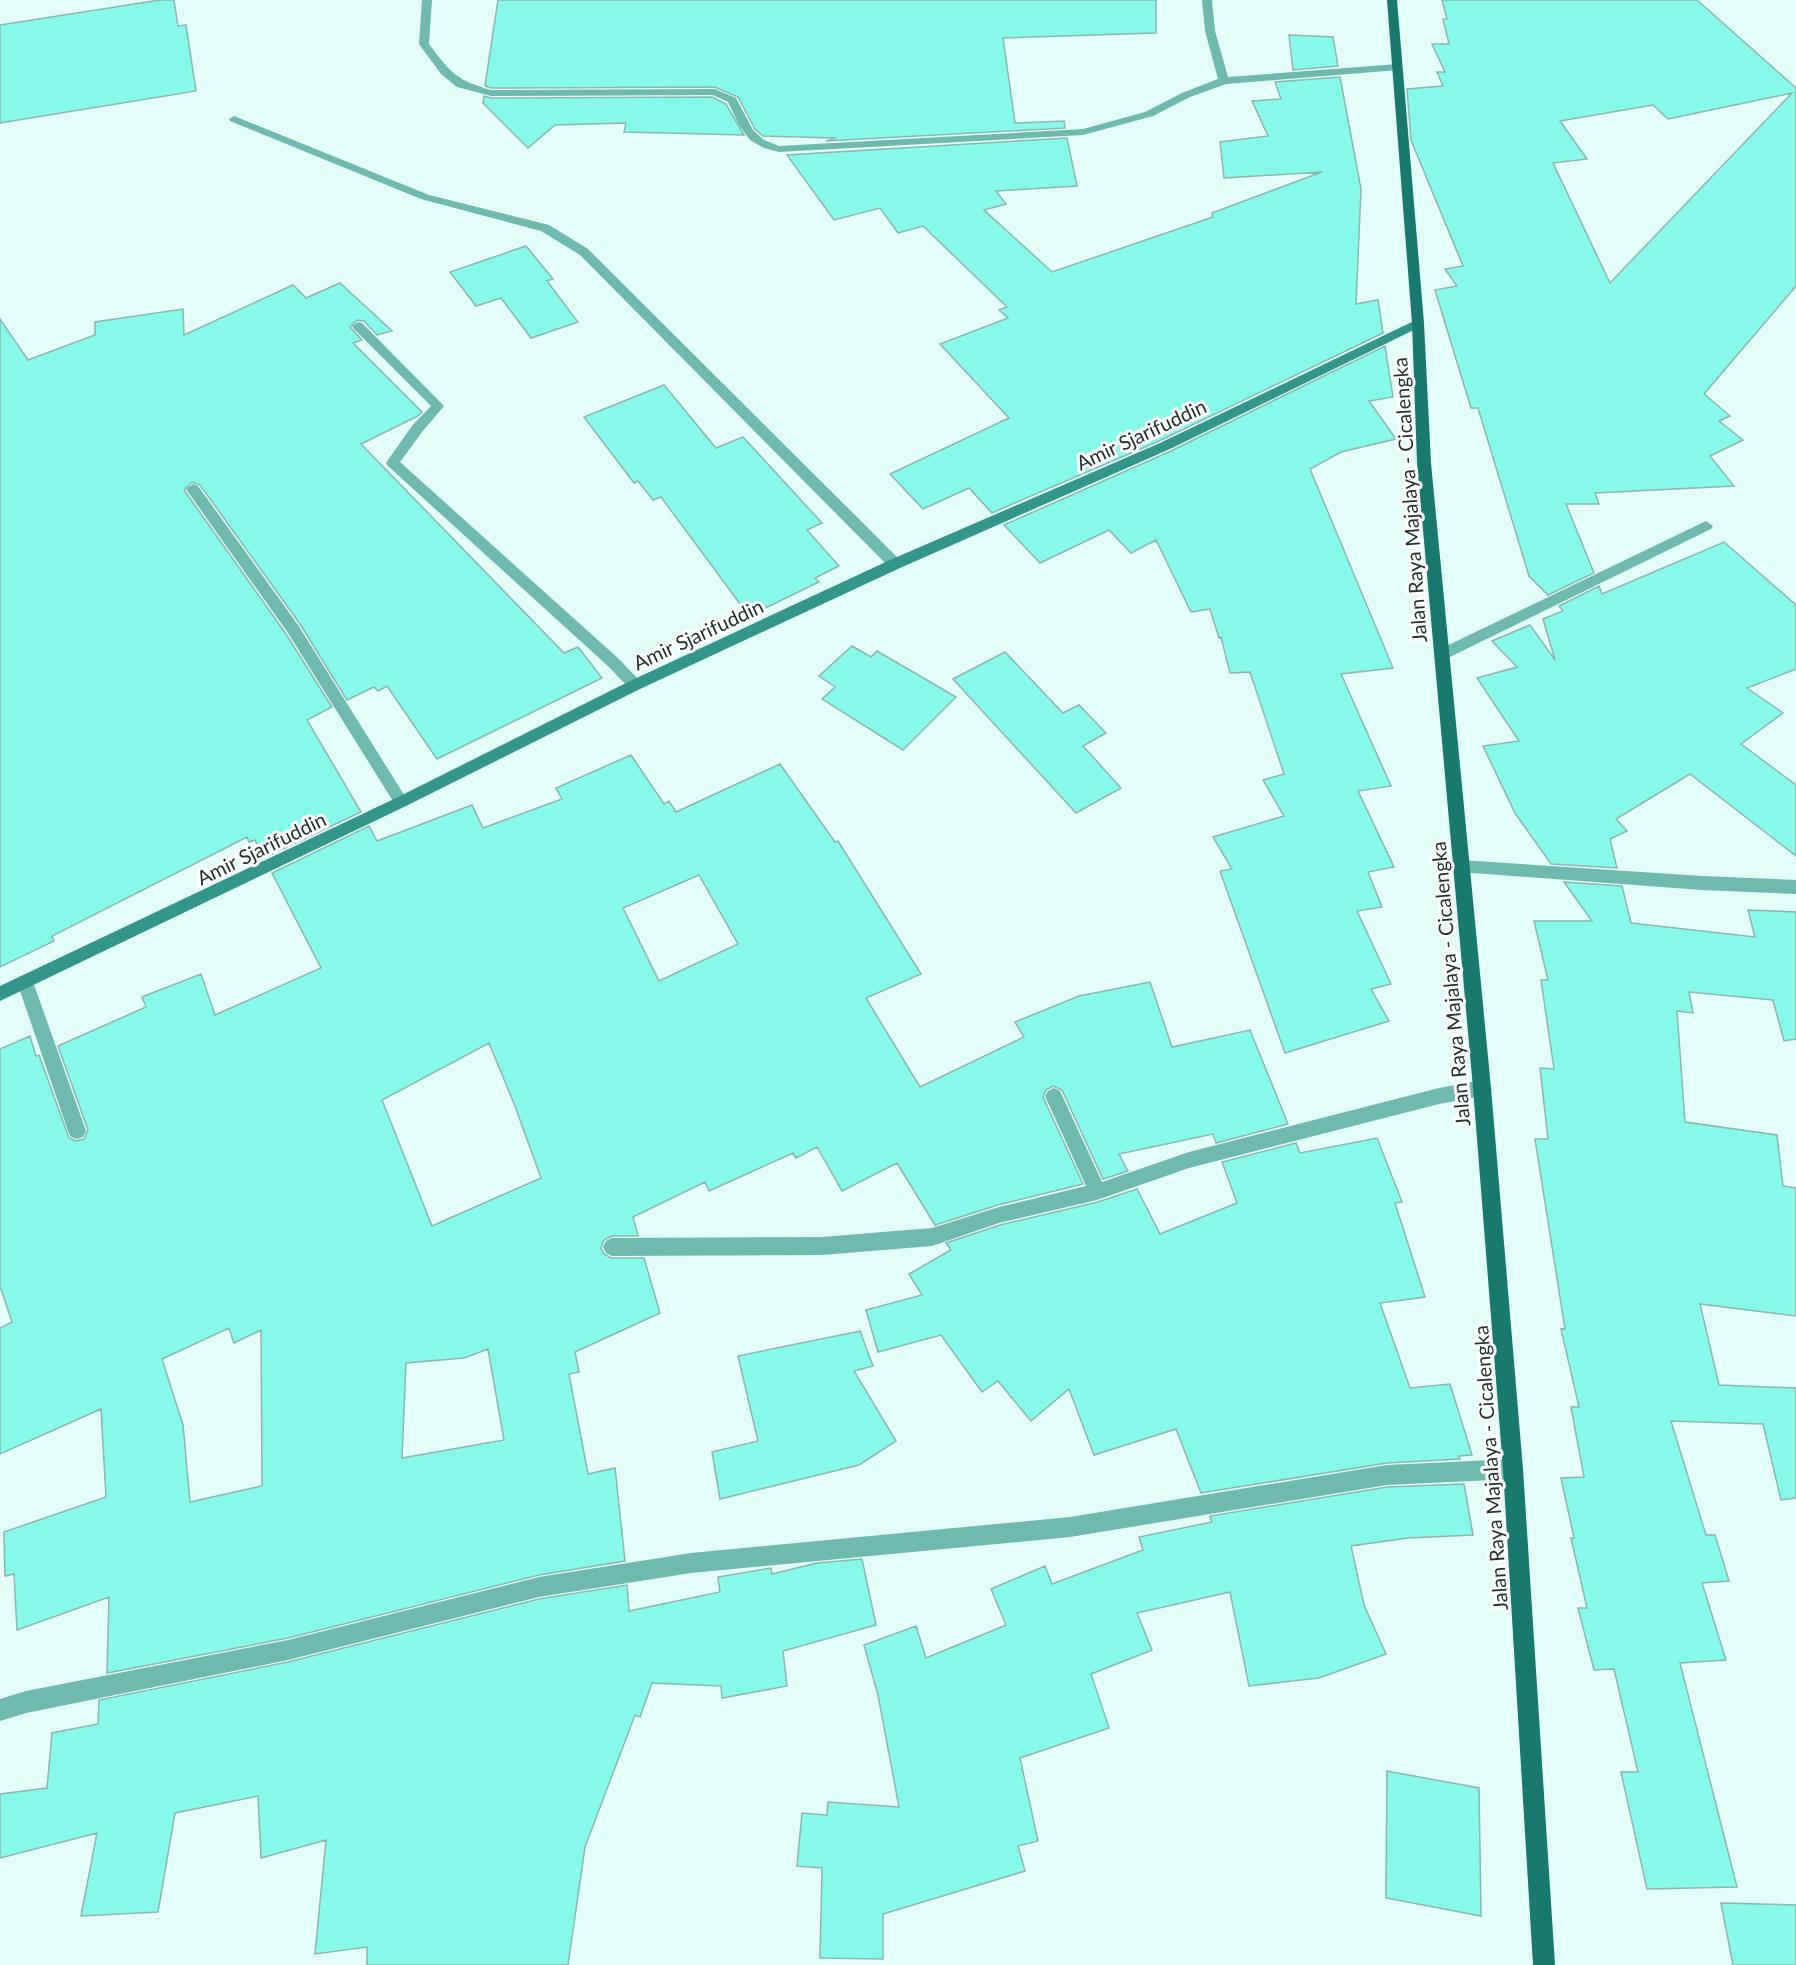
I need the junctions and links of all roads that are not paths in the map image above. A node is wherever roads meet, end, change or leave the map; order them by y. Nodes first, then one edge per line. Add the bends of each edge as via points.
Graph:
1 (427, 0) edge
2 (1207, 0) edge
3 (1392, 0) edge
4 (1398, 67) junction
5 (1224, 81) junction
6 (234, 119) dead end
7 (1418, 323) junction
8 (358, 326) dead end
9 (193, 489) dead end
10 (1706, 526) dead end
11 (895, 564) junction
12 (1441, 655) junction
13 (634, 685) junction
14 (401, 802) junction
15 (1460, 866) junction
16 (1796, 887) edge
17 (25, 982) junction
18 (0, 994) edge
19 (1482, 1088) junction
20 (1054, 1096) dead end
21 (76, 1131) dead end
22 (1097, 1192) junction
23 (612, 1247) dead end
24 (1513, 1469) junction
25 (0, 1710) edge
26 (1544, 1965) edge

1 - 5 street via 424,44 461,86 491,93 715,92 732,100 754,139 779,149 1083,132 1149,114
2 - 5 street via 1210,31
3 - 4 main road, Jalan Raya Majalaya - Cicalengka
4 - 5 street
4 - 7 main road, Jalan Raya Majalaya - Cicalengka
6 - 11 street via 425,197 545,228 575,246
7 - 11 main road, Amir Sjarifuddin via 1165,446
7 - 12 main road, Jalan Raya Majalaya - Cicalengka via 1424,463
8 - 13 street via 438,406 393,462
9 - 14 street via 293,629
10 - 12 street
11 - 13 main road, Amir Sjarifuddin
12 - 15 main road, Jalan Raya Majalaya - Cicalengka
13 - 14 main road, Amir Sjarifuddin
14 - 17 main road, Amir Sjarifuddin
15 - 16 street
15 - 19 main road, Jalan Raya Majalaya - Cicalengka
17 - 18 main road, Amir Sjarifuddin
17 - 21 street
19 - 22 street via 1189,1160
19 - 24 main road, Jalan Raya Majalaya - Cicalengka
20 - 22 street
22 - 23 street via 999,1215 932,1236 822,1246
24 - 25 street via 1387,1475 1070,1527 691,1563 539,1587 288,1650
24 - 26 main road, Jalan Raya Majalaya - Cicalengka

